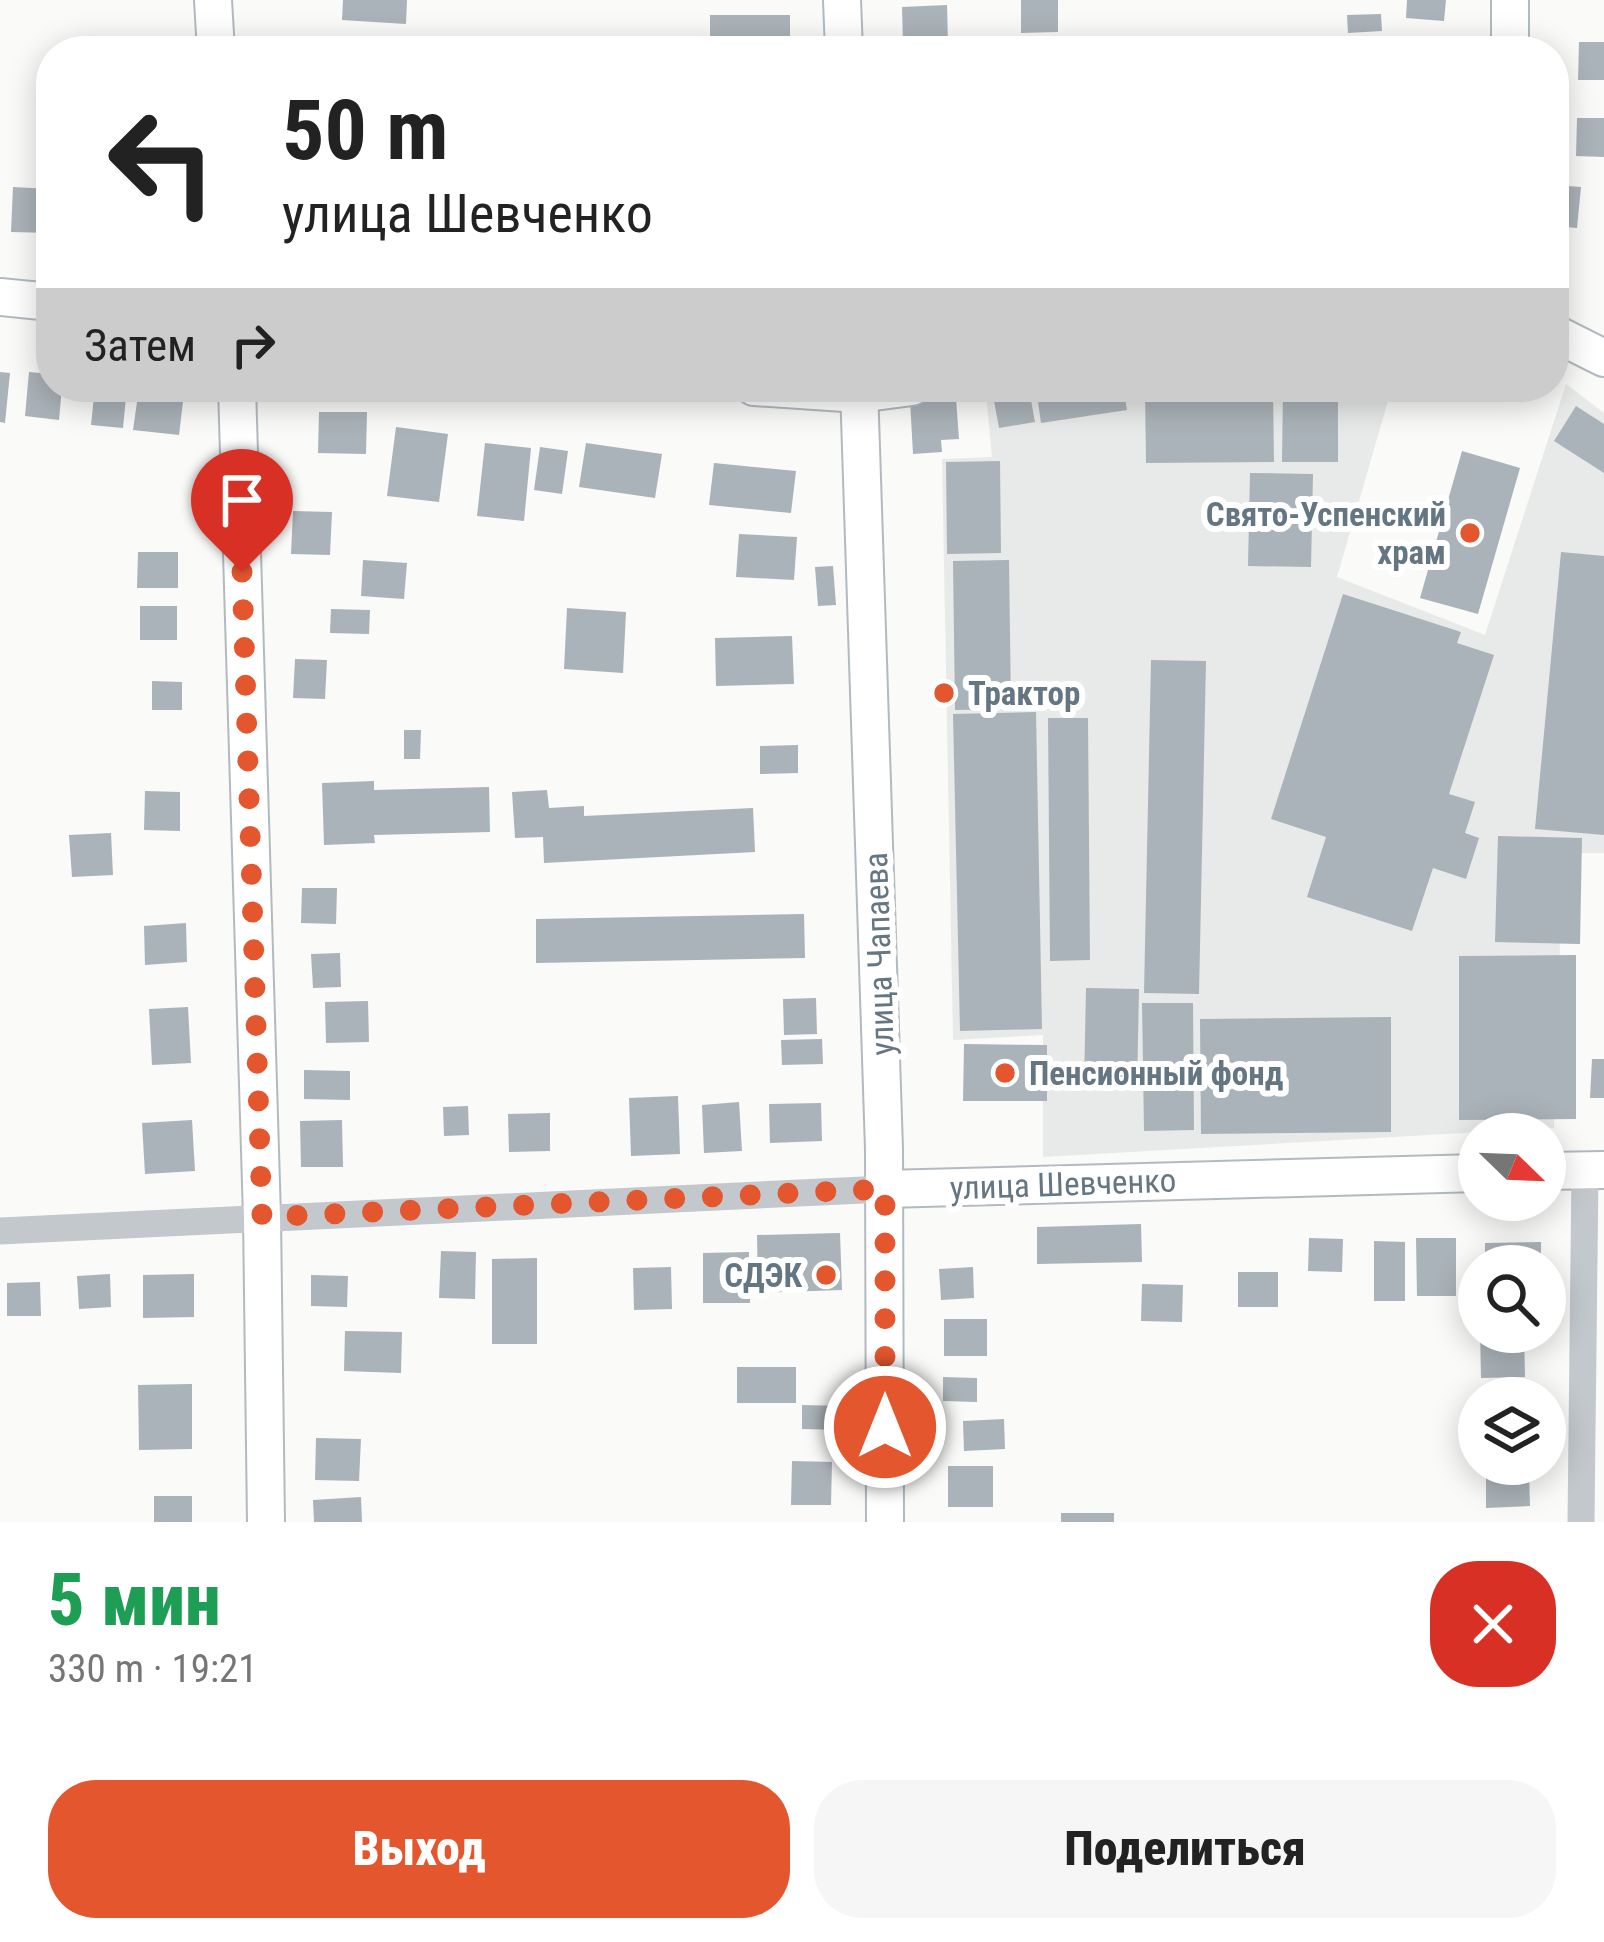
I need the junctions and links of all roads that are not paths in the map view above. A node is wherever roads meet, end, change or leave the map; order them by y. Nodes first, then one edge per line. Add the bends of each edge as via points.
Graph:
1 (213, 0) edge
2 (842, 0) edge
3 (1510, 0) edge
4 (215, 36) edge
5 (843, 36) edge
6 (1510, 36) edge
7 (0, 297) edge
8 (36, 301) edge
9 (1569, 340) edge
10 (1604, 358) edge
11 (237, 402) edge
12 (859, 402) edge
13 (1595, 1170) edge
14 (1458, 1174) edge
15 (885, 1189) junction
16 (262, 1217) junction
17 (0, 1231) edge
18 (266, 1522) edge
19 (885, 1522) edge
20 (1581, 1522) edge

1 - 4 main road
2 - 5 main road
3 - 6 main road
7 - 8 main road
9 - 10 main road
11 - 16 main road
12 - 15 main road, улица Чапаева
13 - 20 street
14 - 15 main road, улица Шевченко
15 - 16 street, улица Шевченко
15 - 19 main road, улица Чапаева
16 - 17 street, улица Шевченко
16 - 18 main road

